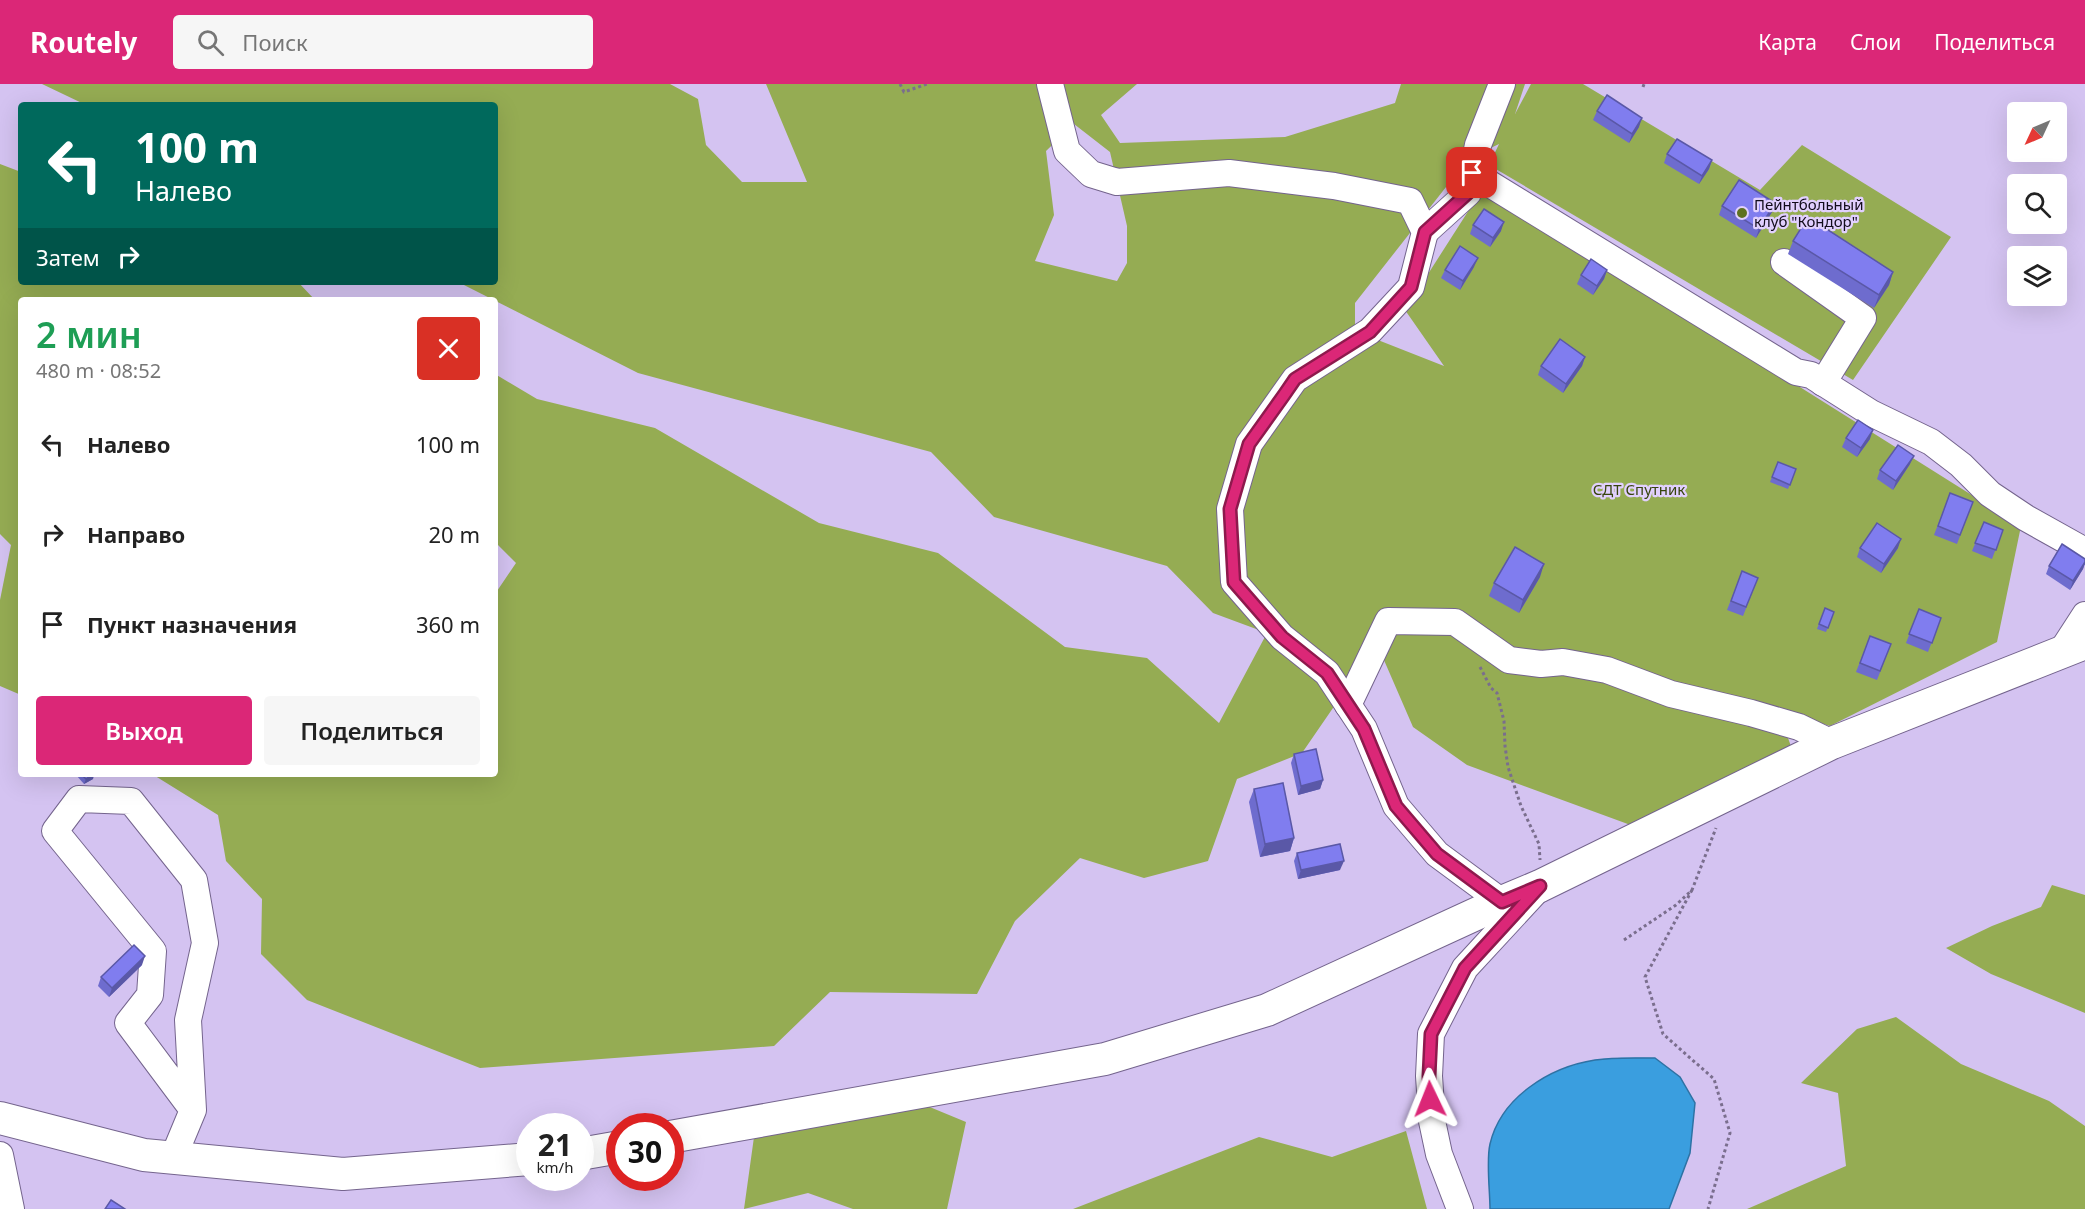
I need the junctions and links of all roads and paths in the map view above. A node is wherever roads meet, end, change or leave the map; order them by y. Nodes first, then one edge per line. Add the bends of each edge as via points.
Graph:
1 (900, 84) edge
2 (927, 84) edge
3 (1050, 84) edge
4 (1502, 84) edge
5 (1472, 173) junction
6 (1425, 232) junction
7 (1784, 262) dead end
8 (1823, 382) junction
9 (2085, 551) edge
10 (2085, 615) edge
11 (2073, 648) edge
12 (1476, 660) dead end
13 (1348, 705) junction
14 (1832, 743) junction
15 (1718, 825) dead end
16 (1540, 886) junction
17 (1692, 890) junction
18 (1502, 902) junction
19 (1624, 940) dead end
20 (193, 1110) junction
21 (0, 1118) edge
22 (684, 1134) edge
23 (0, 1155) edge
24 (173, 1158) junction
25 (516, 1160) edge
26 (11, 1209) edge
27 (1460, 1209) edge
28 (1708, 1209) edge

1 - 2 path via 904,92
3 - 6 street via 1067,151 1091,174 1117,182 1229,173 1335,186 1410,201
4 - 5 street via 1478,144
5 - 6 street via 1468,193
5 - 8 street via 1797,372
6 - 13 street via 1411,287 1370,332 1295,379 1249,444 1230,509 1234,582 1282,637 1327,673
7 - 8 street via 1863,318
8 - 9 street via 1871,413 1931,442 1990,494
10 - 11 street
11 - 14 main road
12 - 16 path via 1497,693 1508,767 1539,844
13 - 14 street via 1388,621 1455,622 1509,660 1563,662 1607,670 1671,694 1799,727
13 - 18 street via 1364,729 1396,806 1437,854
14 - 16 main road
15 - 17 path
16 - 18 main road
16 - 27 street via 1465,968 1431,1034 1432,1121 1439,1154
17 - 19 path
17 - 28 path via 1646,977 1664,1034 1714,1079 1730,1133
18 - 22 main road via 1267,1010 1105,1059
20 - 20 street via 188,1020 205,943 194,880 131,801 79,799 55,831 153,951 150,995 128,1023
20 - 24 street
21 - 24 main road via 144,1155
23 - 26 street
24 - 25 main road via 343,1174

